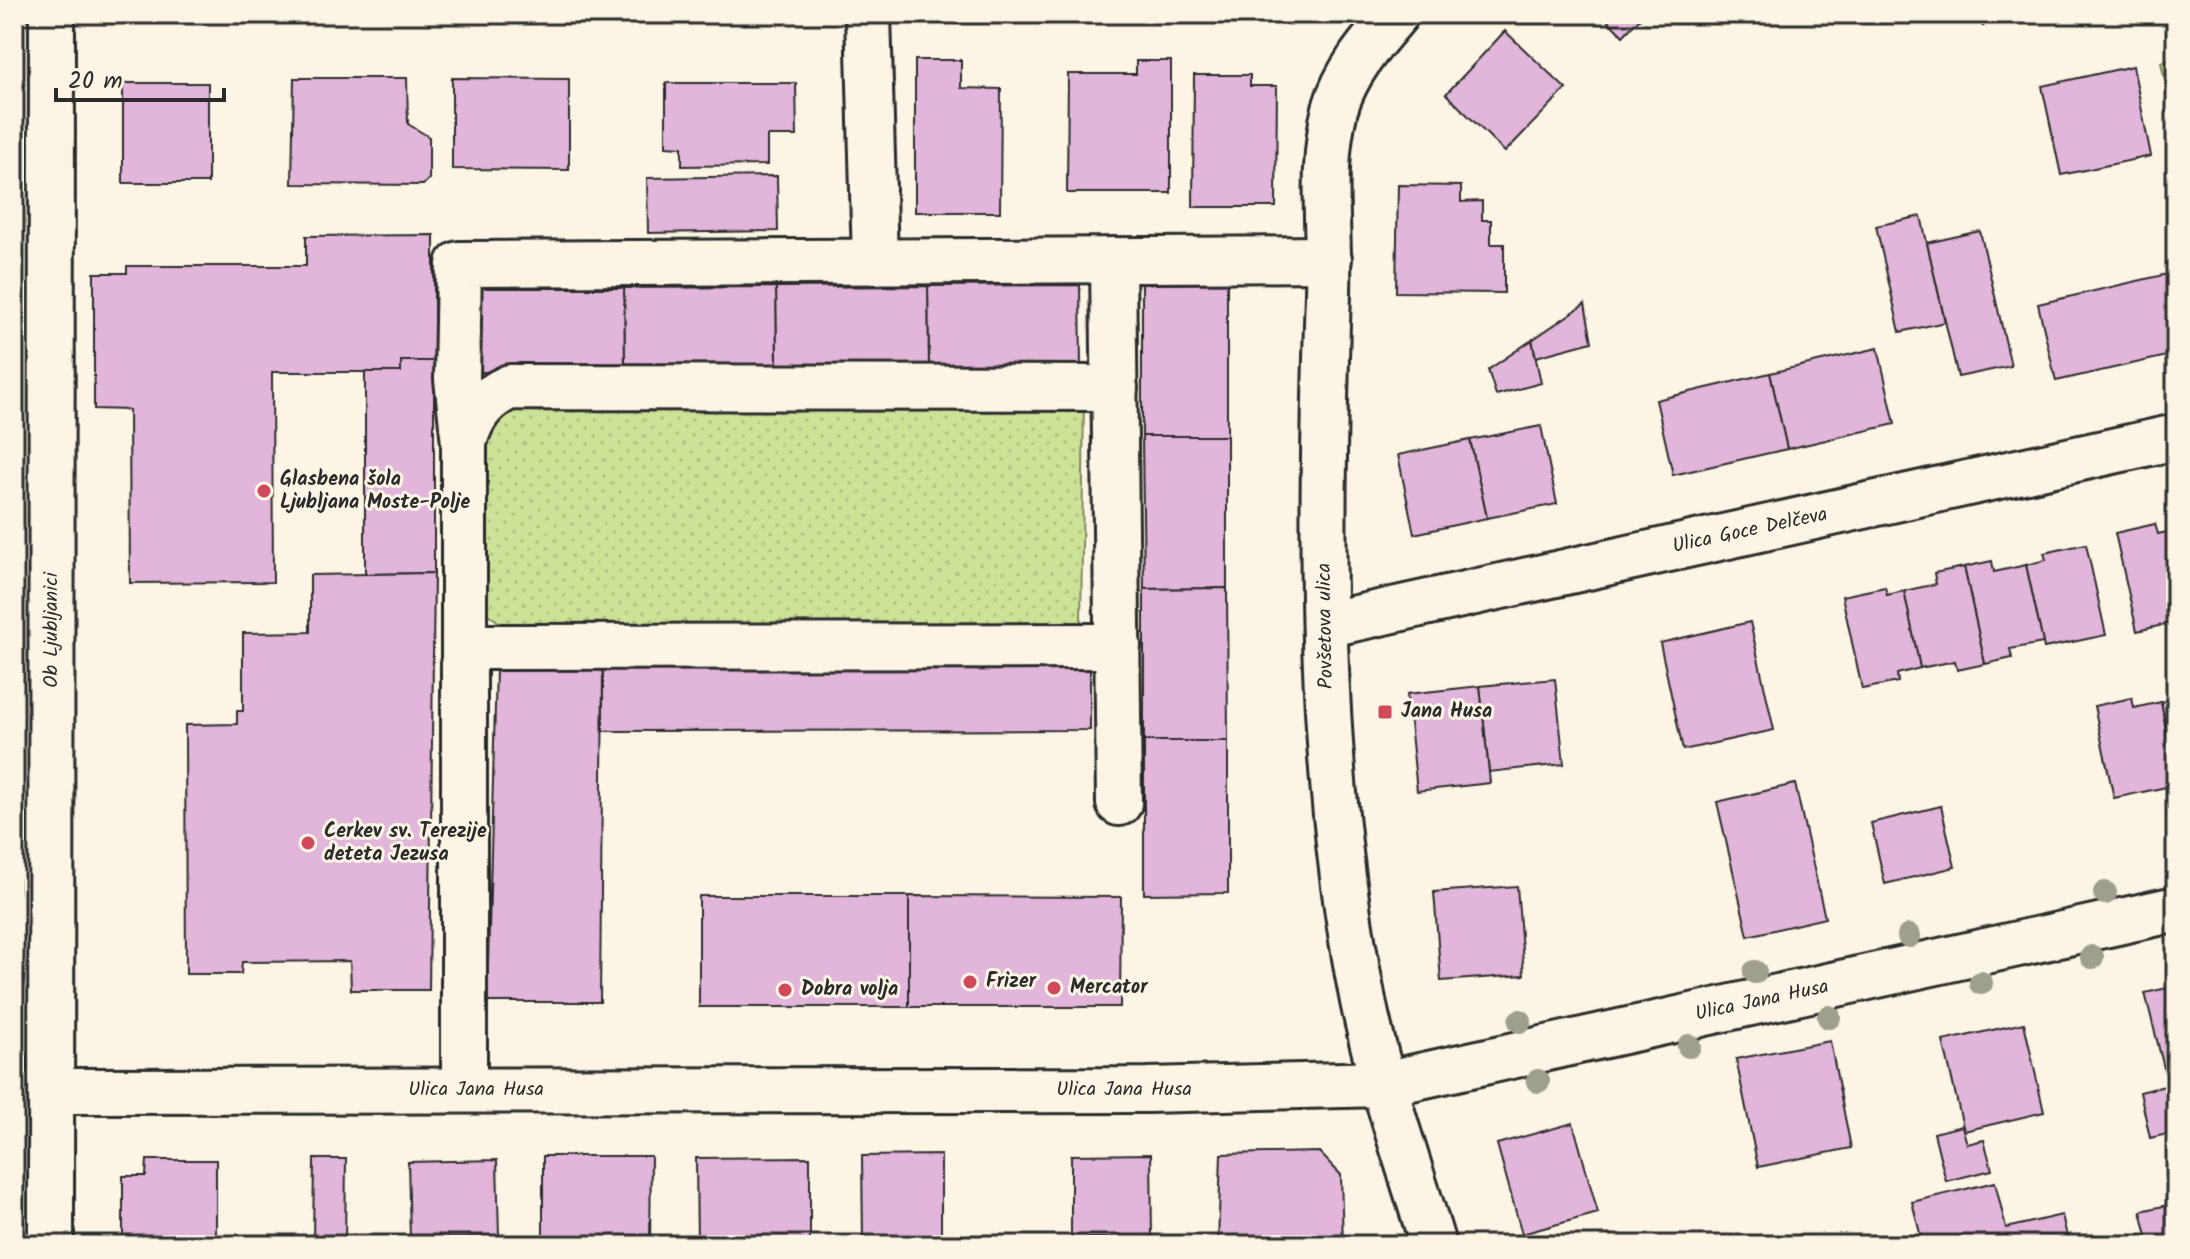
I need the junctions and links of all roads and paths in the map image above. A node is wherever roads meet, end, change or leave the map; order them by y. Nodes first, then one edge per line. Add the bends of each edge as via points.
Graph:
1 (52, 14) edge
2 (868, 14) edge
3 (1396, 14) edge
4 (1329, 259) junction
5 (1113, 260) junction
6 (875, 262) junction
7 (1115, 388) junction
8 (2176, 437) edge
9 (464, 443) junction
10 (1325, 625) junction
11 (1118, 646) junction
12 (464, 647) junction
13 (1119, 803) dead end
14 (2176, 909) edge
15 (1384, 1084) junction
16 (464, 1090) junction
17 (52, 1091) junction
18 (51, 1245) edge
19 (1433, 1245) edge

1 - 17 street, Ob Ljubljanici
2 - 6 street
3 - 4 street, Povšetova ulica via 1351,70 1336,106 1327,200
4 - 5 street
4 - 10 street, Povšetova ulica
5 - 6 street
5 - 7 street
6 - 9 street via 459,264 457,379
7 - 9 street via 510,387 493,394 480,408
7 - 11 street
8 - 10 street, Ulica Goce Delčeva
9 - 12 street
10 - 15 street, Povšetova ulica via 1336,813 1363,1002
11 - 12 street
11 - 13 street
12 - 16 street
14 - 15 street, Ulica Jana Husa
15 - 16 street, Ulica Jana Husa via 1147,1090
15 - 19 street, Povšetova ulica
16 - 17 street, Ulica Jana Husa
17 - 18 street, Ob Ljubljanici

